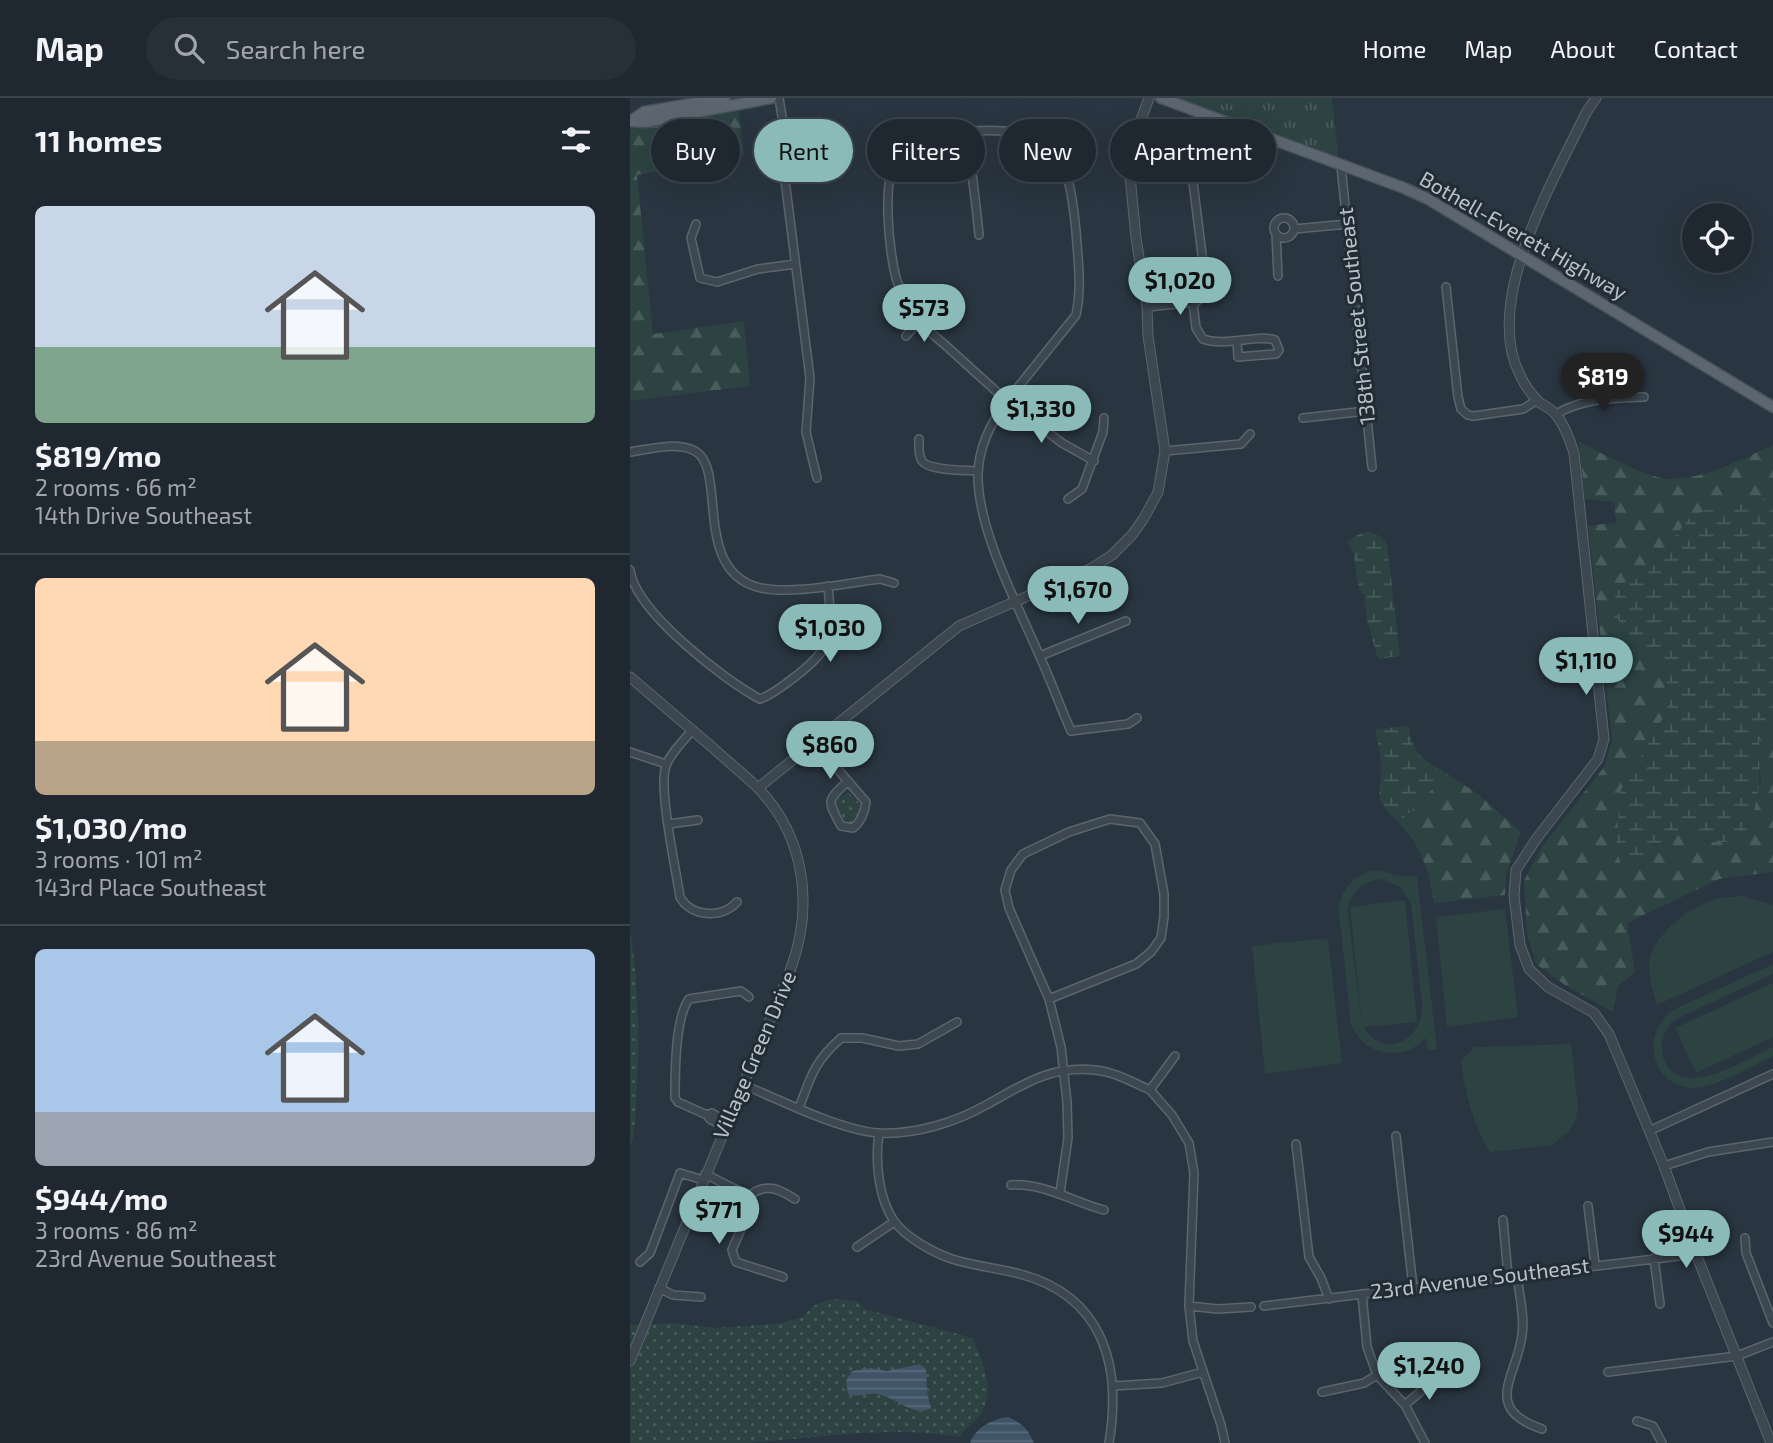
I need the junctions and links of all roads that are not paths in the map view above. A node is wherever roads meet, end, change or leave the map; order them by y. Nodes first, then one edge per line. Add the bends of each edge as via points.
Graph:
1 (725, 98) edge
2 (771, 98) edge
3 (779, 98) edge
4 (1149, 98) edge
5 (1161, 98) edge
6 (1596, 98) edge
7 (630, 117) edge
8 (985, 130) edge
9 (1341, 166) junction
10 (889, 182) edge
11 (973, 182) edge
12 (1193, 182) edge
13 (696, 224) dead end
14 (1348, 224) junction
15 (1294, 229) junction
16 (1276, 234) junction
17 (979, 235) dead end
18 (1521, 255) junction
19 (795, 264) junction
20 (1278, 276) dead end
21 (1446, 287) dead end
22 (1192, 302) junction
23 (1147, 307) junction
24 (919, 321) junction
25 (906, 336) dead end
26 (1237, 341) junction
27 (1599, 375) dead end
28 (1644, 397) dead end
29 (1603, 398) junction
30 (1537, 400) junction
31 (1007, 401) junction
32 (1773, 407) edge
33 (1366, 411) junction
34 (1556, 414) junction
35 (1104, 418) dead end
36 (1303, 418) dead end
37 (1250, 434) dead end
38 (919, 439) dead end
39 (1165, 451) junction
40 (630, 452) edge
41 (1094, 461) junction
42 (1372, 467) dead end
43 (978, 471) junction
44 (817, 478) dead end
45 (1069, 499) dead end
46 (630, 570) edge
47 (894, 583) dead end
48 (828, 586) junction
49 (1015, 601) junction
50 (1126, 621) dead end
51 (1040, 656) junction
52 (630, 677) edge
53 (1137, 718) dead end
54 (692, 730) junction
55 (815, 743) junction
56 (630, 752) edge
57 (666, 764) junction
58 (848, 781) junction
59 (758, 788) junction
60 (698, 820) dead end
61 (669, 824) junction
62 (737, 902) dead end
63 (749, 997) dead end
64 (1049, 999) junction
65 (957, 1022) dead end
66 (1175, 1056) dead end
67 (1064, 1070) junction
68 (1773, 1074) edge
69 (744, 1086) junction
70 (1150, 1090) junction
71 (799, 1108) junction
72 (727, 1123) junction
73 (1649, 1131) junction
74 (879, 1133) junction
75 (1396, 1136) dead end
76 (1773, 1142) edge
77 (1296, 1144) dead end
78 (1664, 1166) junction
79 (704, 1177) junction
80 (1012, 1185) dead end
81 (1060, 1193) junction
82 (750, 1196) junction
83 (794, 1199) dead end
84 (1588, 1206) dead end
85 (1104, 1209) dead end
86 (1503, 1220) dead end
87 (894, 1222) junction
88 (1745, 1238) dead end
89 (857, 1247) dead end
90 (1696, 1254) junction
91 (1654, 1258) junction
92 (640, 1262) dead end
93 (1595, 1264) junction
94 (1517, 1275) junction
95 (1508, 1276) junction
96 (783, 1277) dead end
97 (1413, 1287) junction
98 (659, 1288) junction
99 (1362, 1294) junction
100 (701, 1297) dead end
101 (1329, 1299) junction
102 (1660, 1304) dead end
103 (1189, 1306) junction
104 (1264, 1306) dead end
105 (1251, 1307) dead end
106 (1773, 1323) edge
107 (1773, 1342) edge
108 (1737, 1356) junction
109 (630, 1361) edge
110 (1203, 1372) junction
111 (1608, 1372) dead end
112 (1377, 1375) junction
113 (1436, 1378) dead end
114 (1113, 1386) junction
115 (1322, 1392) dead end
116 (1405, 1405) junction
117 (1637, 1421) dead end
118 (1542, 1429) dead end
119 (1110, 1443) edge
120 (1225, 1443) edge
121 (1425, 1443) edge
122 (1662, 1443) edge
123 (1772, 1443) edge

1 - 7 main road
2 - 7 main road via 645,122
3 - 19 street
4 - 23 street via 1128,155
5 - 9 main road, Bothell-Everett Highway
6 - 18 street via 1581,121
8 - 31 street via 1024,132 1053,149 1060,159 1072,190 1080,275 1076,315
9 - 14 street, 138th Street Southeast
9 - 18 main road, Bothell-Everett Highway via 1428,199
10 - 24 street via 897,279
11 - 17 street
12 - 22 street via 1206,287 1203,297
13 - 19 street via 691,238 700,278 717,282
14 - 15 street
14 - 33 street, 138th Street Southeast
15 - 16 street via 1288,237
15 - 16 street via 1290,220 1281,218 1274,225
16 - 20 street
18 - 30 street via 1507,326 1520,375
18 - 32 main road, Bothell-Everett Highway
19 - 44 street via 810,378 806,432
21 - 30 street via 1461,409 1474,415 1523,409
22 - 23 street
22 - 26 street via 1196,328 1203,339
23 - 39 street
24 - 25 street
24 - 31 street
26 - 26 street via 1270,338 1279,350 1270,356 1238,357
27 - 29 street
28 - 29 street
29 - 34 street via 1574,404
30 - 34 street
31 - 41 street
31 - 43 street via 987,431
33 - 36 street
33 - 42 street, 138th Street Southeast
34 - 73 street via 1574,453 1604,739 1598,759 1516,870 1520,946 1529,969 1548,987 1594,1013 1609,1034
35 - 41 street
37 - 39 street via 1241,444
38 - 43 street via 919,452 930,467
39 - 49 street via 1158,492 1132,536 1092,568
40 - 48 street via 674,446 700,453 710,477 717,540 724,561 741,579 777,590
41 - 45 street via 1082,489
43 - 49 street via 983,519
46 - 48 street via 641,598 656,618 737,687 760,699 817,659 827,644 831,626
47 - 48 street via 880,579
49 - 51 street
49 - 55 street via 959,626
50 - 51 street
51 - 53 street via 1071,731 1128,724
52 - 54 street, Village Green Drive
54 - 57 street
54 - 59 street, Village Green Drive
55 - 58 street
55 - 59 street
56 - 57 street
57 - 61 street via 664,798
58 - 58 street via 866,802 853,828 841,826 830,802
59 - 69 street, Village Green Drive via 792,841 803,880 804,916 800,945
60 - 61 street
61 - 62 street via 680,897 686,906 703,913 728,910
63 - 72 street via 741,991 689,999 675,1060 678,1102 718,1124
64 - 64 street via 1136,964 1161,938 1164,894 1155,844 1140,823 1110,819 1069,832 1023,854 1011,870 1005,890 1009,908
64 - 67 street
65 - 71 street via 918,1044 841,1038 823,1053
66 - 70 street
67 - 70 street via 1117,1075
67 - 74 street via 1035,1077 986,1105 933,1127
67 - 81 street via 1068,1138
68 - 73 street
69 - 71 street
69 - 72 street, Village Green Drive
70 - 103 street via 1189,1143 1194,1173
71 - 74 street
72 - 79 street, Village Green Drive
73 - 78 street
74 - 87 street via 878,1178
75 - 97 street
76 - 78 street via 1708,1152
77 - 101 street via 1308,1257
78 - 90 street
79 - 82 street
79 - 92 street via 680,1173 650,1253
79 - 98 street, Village Green Drive
80 - 81 street
81 - 85 street
82 - 83 street via 766,1187
82 - 96 street via 733,1256 736,1262
84 - 93 street
86 - 95 street
87 - 89 street
87 - 114 street via 930,1250 1021,1274 1061,1291 1088,1315 1105,1348
88 - 106 street via 1746,1253
90 - 91 street, 23rd Avenue Southeast
90 - 108 street
91 - 93 street, 23rd Avenue Southeast
91 - 102 street
93 - 94 street, 23rd Avenue Southeast
94 - 95 street, 23rd Avenue Southeast
94 - 118 street via 1523,1332 1507,1381 1509,1400 1514,1415
95 - 97 street, 23rd Avenue Southeast
97 - 99 street, 23rd Avenue Southeast
98 - 100 street via 673,1295
98 - 109 street, Village Green Drive
99 - 101 street, 23rd Avenue Southeast
99 - 112 street via 1367,1347
101 - 104 street, 23rd Avenue Southeast
103 - 105 street
103 - 110 street
107 - 108 street
108 - 111 street
108 - 123 street
110 - 114 street via 1161,1383
110 - 120 street
112 - 115 street via 1364,1383
112 - 116 street
113 - 116 street
114 - 119 street
116 - 121 street
117 - 122 street via 1653,1426

